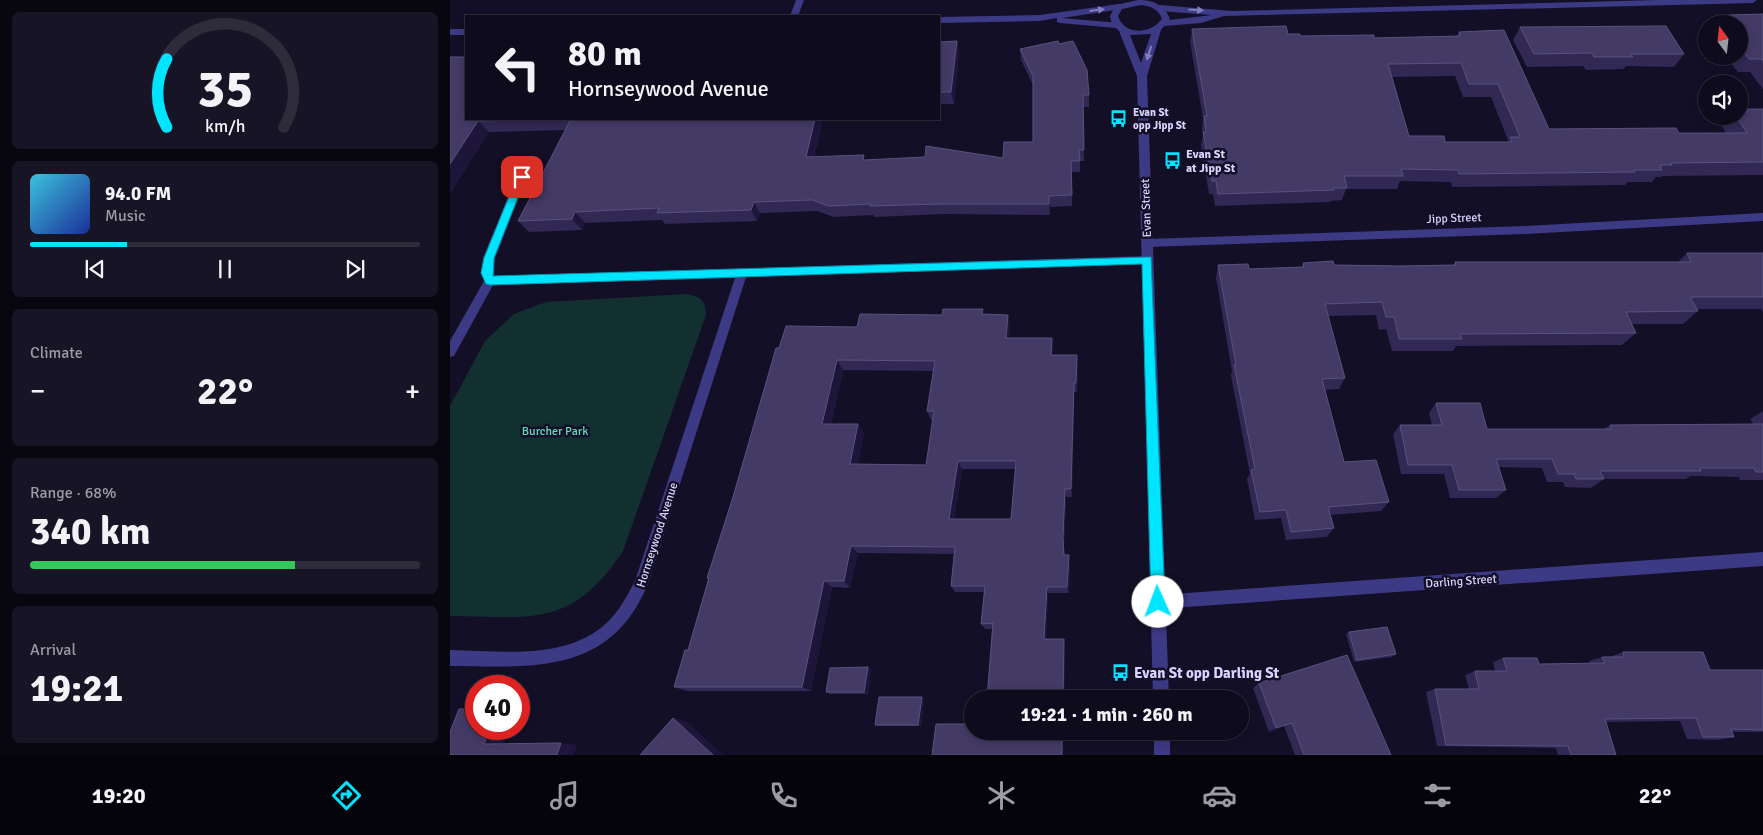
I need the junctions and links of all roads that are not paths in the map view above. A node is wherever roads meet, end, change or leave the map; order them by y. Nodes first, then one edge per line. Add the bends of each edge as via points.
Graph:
1 (800, 0) edge
2 (1753, 0) edge
3 (1125, 4) edge
4 (1155, 4) edge
5 (1232, 14) junction
6 (794, 15) edge
7 (1040, 18) junction
8 (940, 20) edge
9 (1164, 22) junction
10 (1120, 27) junction
11 (1156, 30) junction
12 (450, 32) edge
13 (465, 32) edge
14 (1142, 76) junction
15 (528, 161) dead end
16 (1763, 217) edge
17 (1146, 243) junction
18 (1148, 260) junction
19 (742, 273) junction
20 (490, 281) junction
21 (450, 352) edge
22 (1763, 559) edge
23 (1158, 602) junction
24 (450, 658) edge
25 (1161, 690) edge
26 (1162, 740) edge
27 (1162, 755) edge

1 - 6 street
2 - 5 street
3 - 4 street
7 -> 3 street
3 - 10 street via 1114,16
4 -> 5 street
4 - 9 street via 1165,15
5 - 9 street
7 - 8 street
7 - 10 street
9 - 11 street
10 - 11 street via 1144,33
10 - 14 street, Evan Street
11 -> 14 street, Evan Street
12 - 13 street
14 - 17 street, Evan Street
15 - 20 street via 489,258 487,273
16 - 17 street, Jipp Street via 1525,230
17 - 18 street, Evan Street
18 - 19 street
18 - 23 street, Evan Street
19 - 20 street
19 - 24 street, Hornseywood Avenue via 641,584 627,613 608,632 570,653 546,658
20 - 21 street
22 - 23 street, Darling Street
23 - 25 street, Evan Street
26 - 27 street

